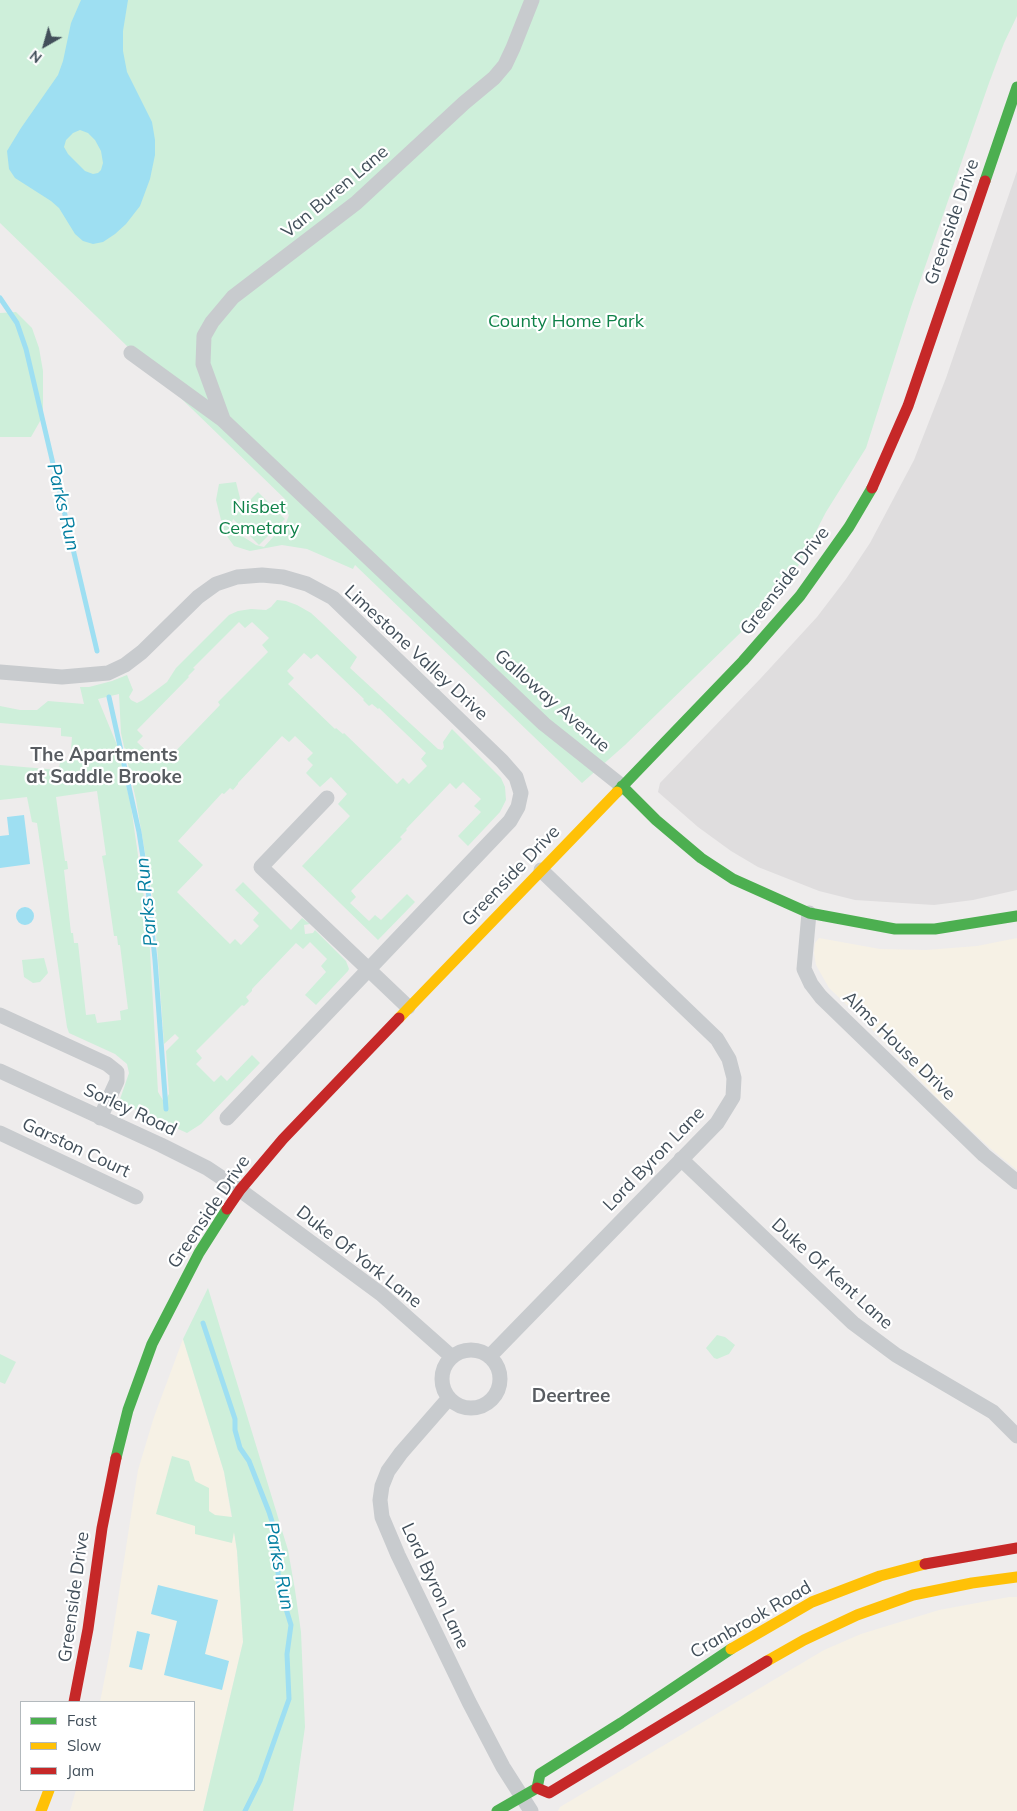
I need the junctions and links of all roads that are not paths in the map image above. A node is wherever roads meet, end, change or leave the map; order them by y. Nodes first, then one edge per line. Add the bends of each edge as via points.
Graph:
1 (532, 0) edge
2 (1017, 86) edge
3 (131, 353) dead end
4 (223, 420) junction
5 (0, 672) edge
6 (622, 786) junction
7 (327, 798) dead end
8 (541, 870) junction
9 (808, 913) junction
10 (1017, 916) edge
11 (368, 970) junction
12 (408, 1008) junction
13 (0, 1014) edge
14 (0, 1072) edge
15 (100, 1118) junction
16 (227, 1118) dead end
17 (0, 1133) edge
18 (682, 1159) junction
19 (1017, 1182) edge
20 (240, 1190) junction
21 (136, 1197) dead end
22 (490, 1356) junction
23 (452, 1357) junction
24 (449, 1398) junction
25 (1017, 1436) edge
26 (1017, 1548) edge
27 (1017, 1577) edge
28 (74, 1701) edge
29 (537, 1788) junction
30 (49, 1791) edge
31 (522, 1796) junction
32 (41, 1811) edge
33 (497, 1811) edge
34 (531, 1811) edge

1 - 4 street, Van Buren Lane via 505,65 494,78 356,203 233,297 212,322 204,336 203,364
2 - 6 street, Greenside Drive via 908,406 862,505 826,562 774,627
3 - 4 street, Galloway Avenue
4 - 6 street, Galloway Avenue via 544,724
5 - 11 street, Limestone Valley Drive via 62,677 117,669 142,652 216,584 237,578 283,577 307,584 333,598 502,761 516,777 521,792 518,807 510,821
6 - 8 street, Greenside Drive
6 - 9 street, Galloway Avenue via 701,858 733,879
7 - 11 street via 261,867
8 - 12 street, Greenside Drive
8 - 18 street, Lord Byron Lane via 717,1039 729,1059 734,1078 733,1097 717,1123
9 - 10 street, Galloway Avenue via 895,929 935,929
9 - 19 street, Alms House Drive via 804,969 821,997 984,1156
11 - 12 street
11 - 16 street, Limestone Valley Drive
12 - 20 street, Greenside Drive via 283,1138
13 - 15 street via 107,1064 116,1072 117,1081
14 - 15 street, Sorley Road
15 - 20 street, Sorley Road via 161,1144
17 - 21 street, Garston Court
18 - 22 street, Lord Byron Lane
18 - 25 street, Duke Of Kent Lane via 853,1324 896,1355 994,1412
20 - 23 street, Duke Of York Lane via 381,1294
20 - 28 street, Greenside Drive via 199,1253 169,1309 152,1344 128,1410 110,1482
22 - 23 street via 470,1350
22 - 24 street via 498,1367 500,1378 494,1398 484,1405 470,1408 459,1406
23 - 24 street via 444,1366 442,1380
24 - 31 street, Lord Byron Lane via 388,1471 380,1500 382,1517 469,1702 503,1768
26 - 29 street, Cranbrook Road via 936,1561 880,1576 812,1602 736,1645 540,1774
27 - 29 street via 913,1596 857,1615 779,1654 549,1793
29 - 31 street
30 - 32 street
31 - 33 street
31 - 34 street, Lord Byron Lane

